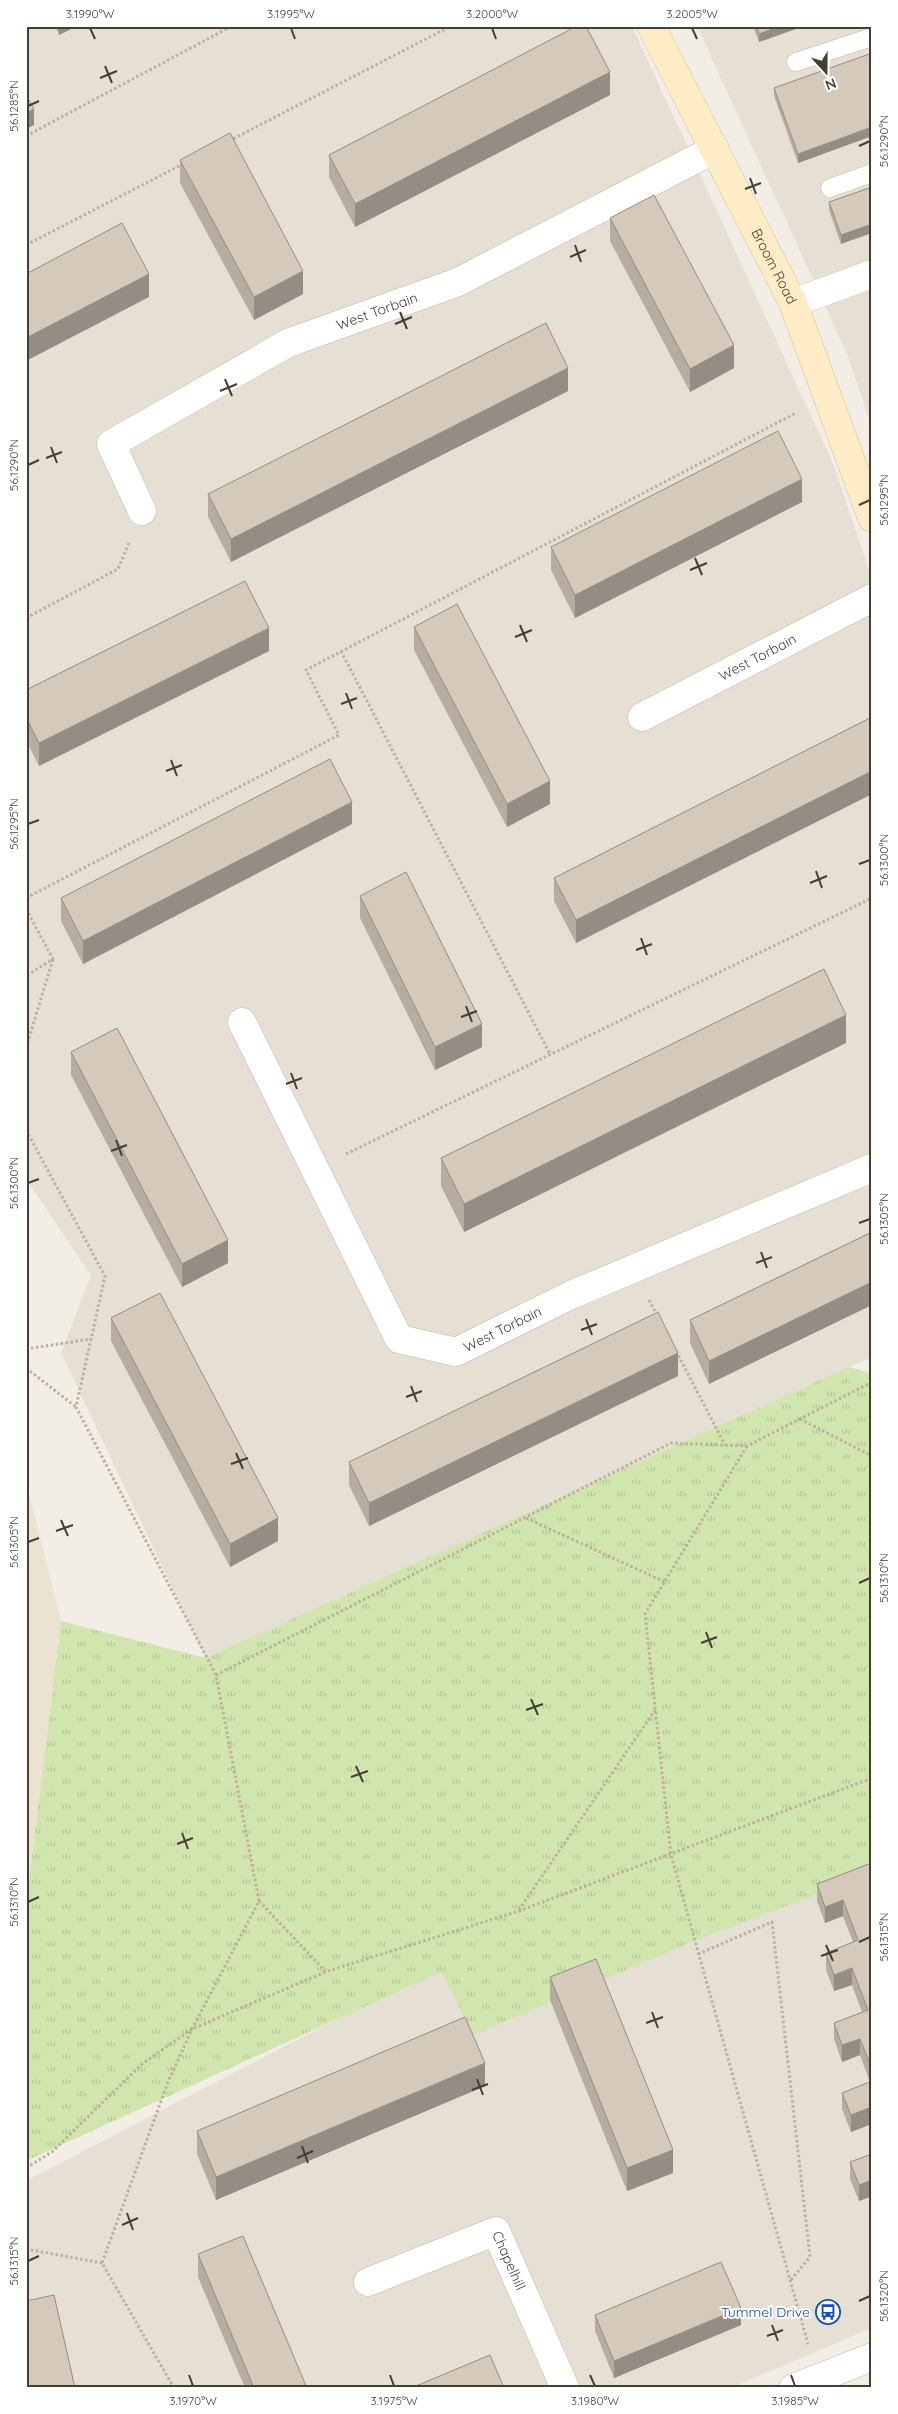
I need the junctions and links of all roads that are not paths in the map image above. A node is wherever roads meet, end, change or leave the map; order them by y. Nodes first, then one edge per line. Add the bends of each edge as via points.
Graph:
1 (651, 26) edge
2 (872, 38) edge
3 (796, 62) dead end
4 (715, 149) junction
5 (872, 173) edge
6 (830, 188) dead end
7 (872, 274) edge
8 (793, 303) junction
9 (142, 512) road end
10 (872, 518) edge
11 (872, 598) edge
12 (642, 717) dead end
13 (242, 1022) dead end
14 (872, 1168) edge
15 (368, 2282) dead end
16 (872, 2357) edge
17 (805, 2383) edge
18 (565, 2388) edge

1 - 4 street, Broom Road
2 - 3 lane
4 - 8 street, Broom Road
4 - 9 street, West Torbain via 458,282 288,343 110,444
5 - 6 lane
7 - 8 street
8 - 10 street, Broom Road
11 - 12 street, West Torbain
13 - 14 street, West Torbain via 399,1340 456,1352 571,1295
15 - 18 street, Chapelhill via 496,2231
16 - 17 street

